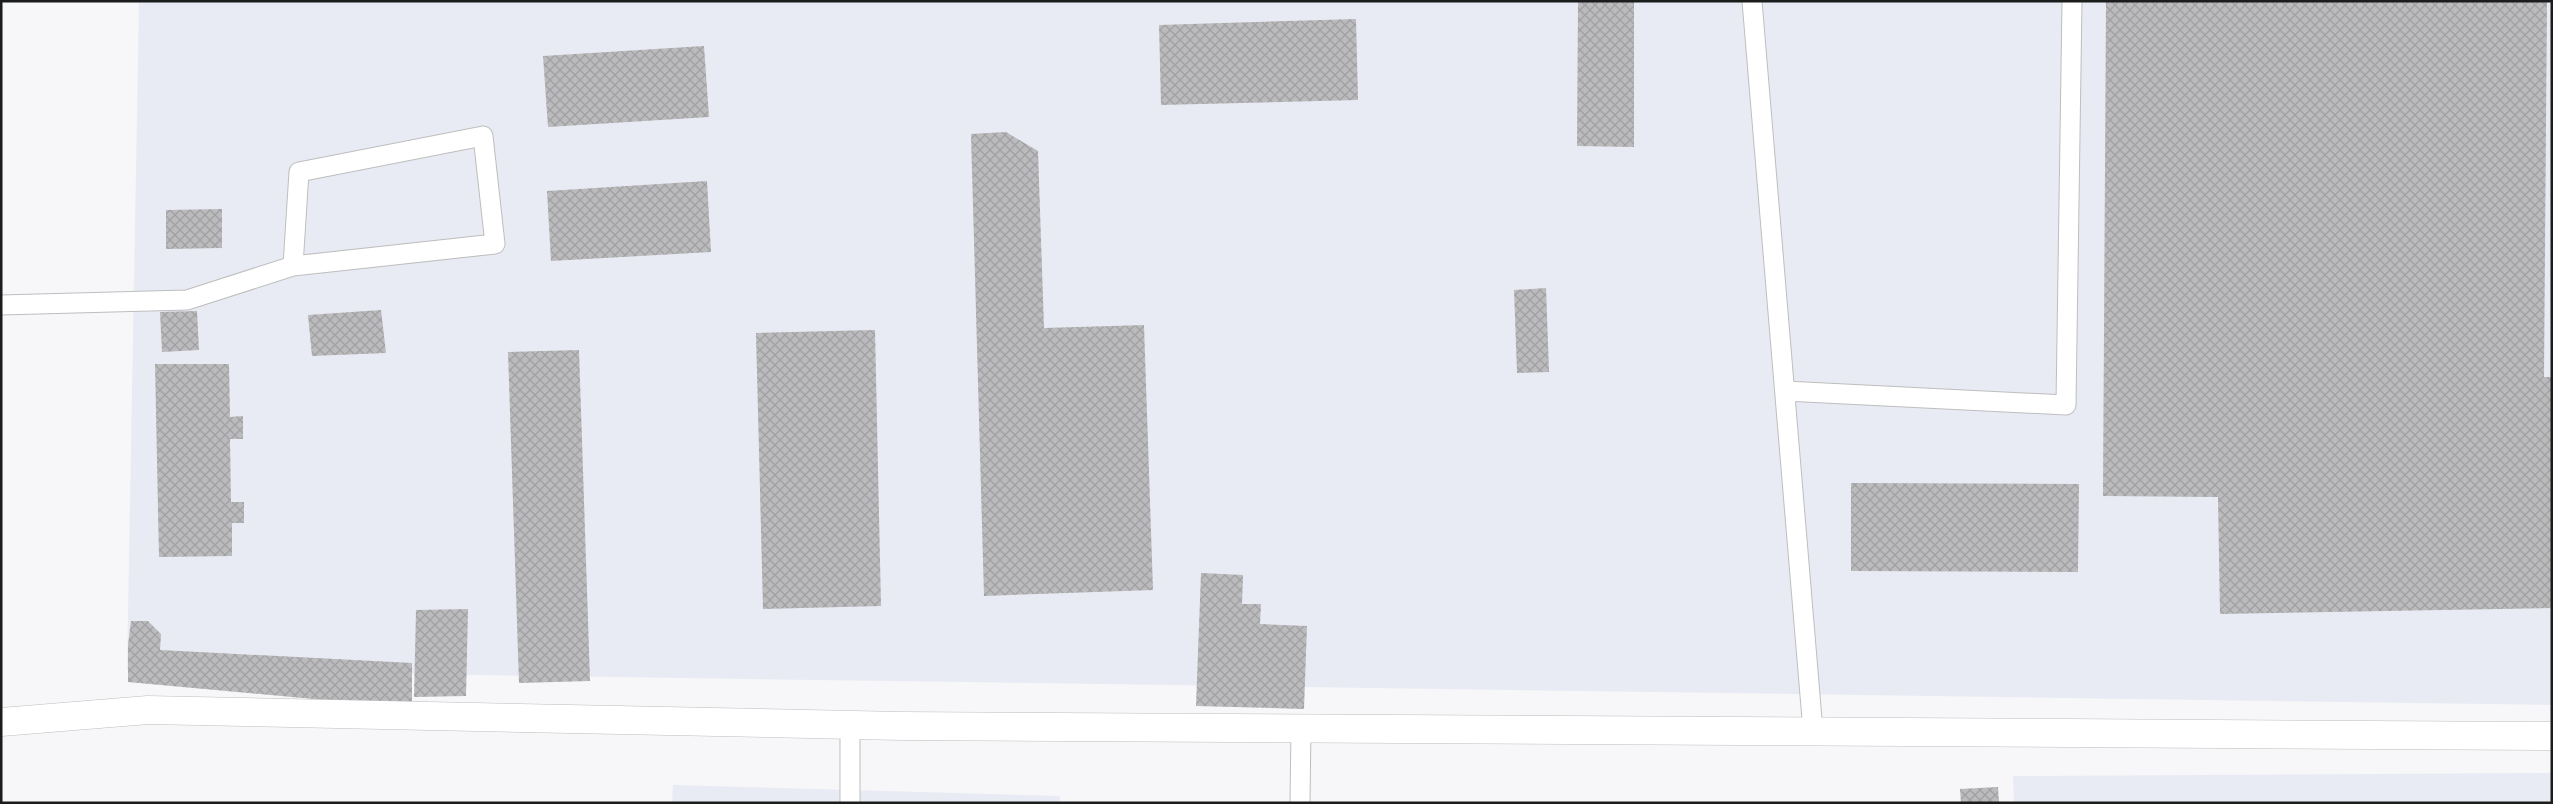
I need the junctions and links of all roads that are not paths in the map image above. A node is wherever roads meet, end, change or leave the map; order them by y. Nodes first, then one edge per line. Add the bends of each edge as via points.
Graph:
1 (1752, 1) edge
2 (2072, 1) edge
3 (293, 266) junction
4 (1, 306) edge
5 (1785, 392) junction
6 (1, 722) edge
7 (850, 725) junction
8 (1301, 728) junction
9 (1813, 731) junction
10 (2552, 736) edge
11 (850, 803) edge
12 (1300, 803) edge

1 - 5 lane
2 - 5 lane via 2066,405
3 - 3 lane via 495,244 483,136 299,172
3 - 4 lane via 187,300
5 - 9 lane
6 - 7 street via 148,710
7 - 8 street
7 - 11 lane
8 - 9 street
8 - 12 lane
9 - 10 street

